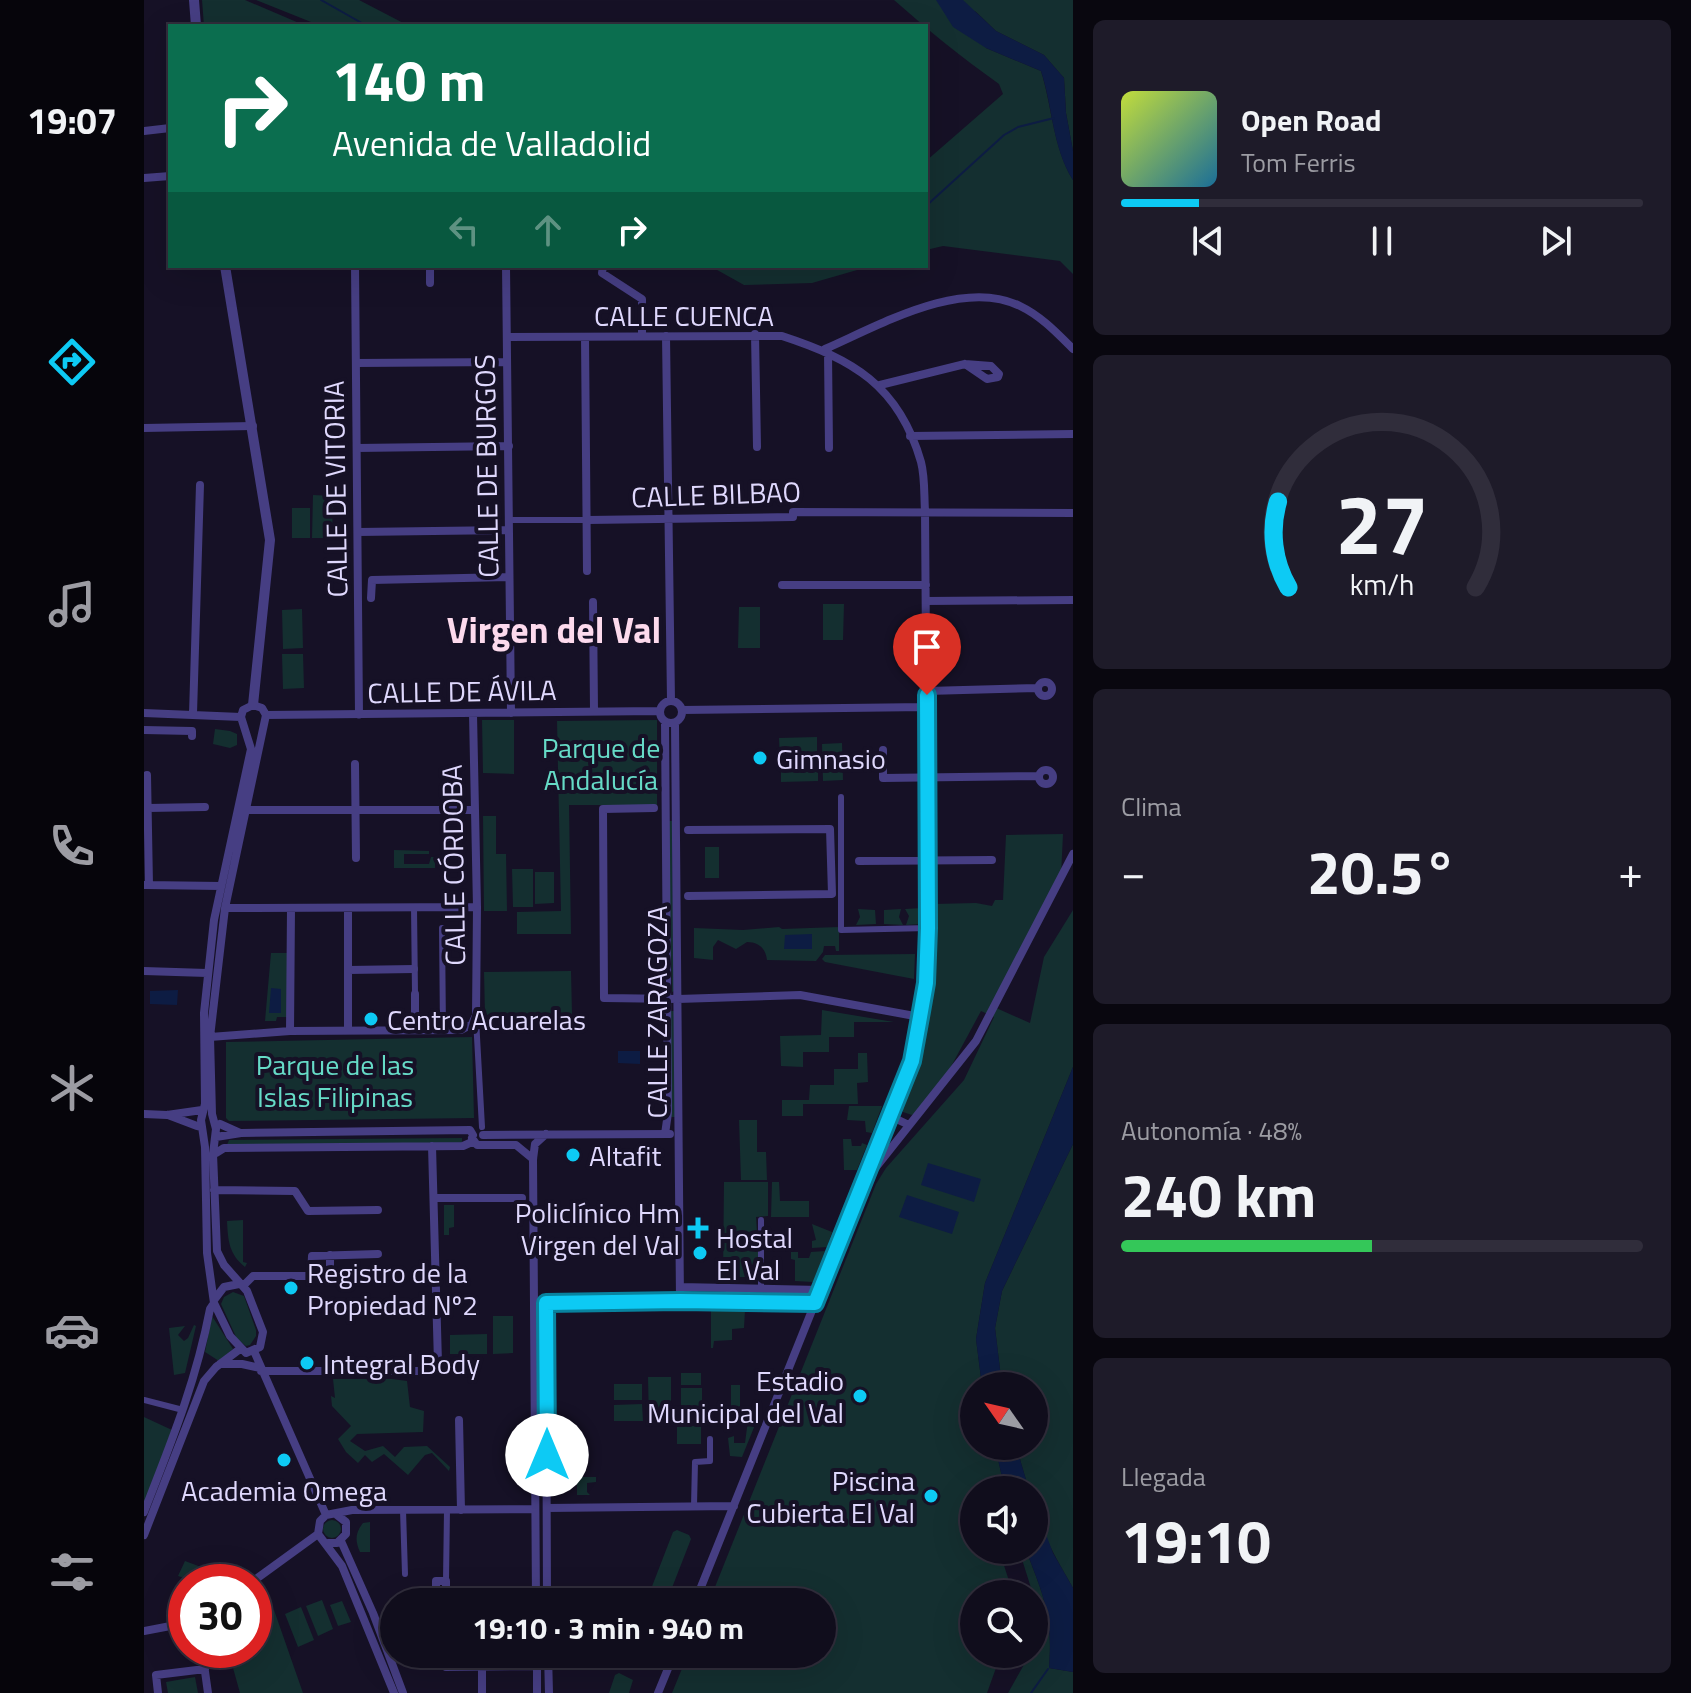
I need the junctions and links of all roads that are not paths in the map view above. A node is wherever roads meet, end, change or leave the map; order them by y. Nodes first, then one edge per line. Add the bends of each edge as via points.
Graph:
1 (194, 0) edge
2 (196, 24) edge
3 (168, 128) edge
4 (144, 131) edge
5 (168, 176) edge
6 (144, 178) edge
7 (225, 268) edge
8 (355, 268) edge
9 (430, 268) edge
10 (506, 268) edge
11 (603, 268) edge
12 (430, 283) dead end
13 (755, 334) junction
14 (642, 336) junction
15 (666, 336) junction
16 (507, 337) junction
17 (585, 337) junction
18 (1073, 349) edge
19 (827, 351) junction
20 (507, 362) junction
21 (356, 363) junction
22 (965, 364) dead end
23 (880, 385) junction
24 (253, 426) junction
25 (144, 428) edge
26 (1073, 434) edge
27 (910, 436) junction
28 (509, 446) junction
29 (757, 447) dead end
30 (357, 448) junction
31 (829, 448) dead end
32 (200, 485) dead end
33 (925, 511) junction
34 (1073, 513) edge
35 (668, 519) junction
36 (588, 520) junction
37 (509, 525) junction
38 (358, 532) junction
39 (587, 571) dead end
40 (509, 577) junction
41 (782, 585) dead end
42 (926, 585) junction
43 (371, 598) dead end
44 (1073, 600) edge
45 (926, 601) junction
46 (593, 602) dead end
47 (1038, 688) dead end
48 (927, 691) junction
49 (671, 701) junction
50 (253, 705) junction
51 (926, 707) junction
52 (682, 710) junction
53 (594, 711) junction
54 (659, 711) junction
55 (144, 713) edge
56 (511, 713) junction
57 (193, 714) junction
58 (360, 714) junction
59 (473, 714) junction
60 (266, 715) junction
61 (241, 717) junction
62 (670, 722) junction
63 (264, 725) junction
64 (246, 728) junction
65 (144, 730) edge
66 (192, 736) dead end
67 (883, 750) dead end
68 (355, 764) dead end
69 (147, 775) dead end
70 (1039, 776) dead end
71 (927, 778) junction
72 (841, 797) dead end
73 (205, 807) dead end
74 (148, 808) junction
75 (654, 808) dead end
76 (356, 809) junction
77 (246, 810) junction
78 (475, 810) junction
79 (688, 830) dead end
80 (1073, 854) edge
81 (356, 858) dead end
82 (928, 860) junction
83 (992, 860) dead end
84 (859, 861) dead end
85 (146, 885) edge
86 (221, 886) junction
87 (688, 896) dead end
88 (414, 907) junction
89 (477, 907) junction
90 (225, 908) junction
91 (291, 908) junction
92 (348, 908) junction
93 (442, 928) dead end
94 (928, 928) junction
95 (414, 969) junction
96 (348, 970) junction
97 (144, 971) edge
98 (207, 973) junction
99 (415, 994) joint
100 (667, 998) junction
101 (678, 999) junction
102 (476, 1015) junction
103 (920, 1017) junction
104 (348, 1029) junction
105 (415, 1030) junction
106 (443, 1030) junction
107 (290, 1031) junction
108 (210, 1037) junction
109 (203, 1096) junction
110 (214, 1099) junction
111 (144, 1114) edge
112 (212, 1114) junction
113 (182, 1115) junction
114 (890, 1116) junction
115 (200, 1118) junction
116 (909, 1125) junction
117 (218, 1132) junction
118 (237, 1133) junction
119 (546, 1134) junction
120 (665, 1134) junction
121 (678, 1134) junction
122 (478, 1136) junction
123 (432, 1146) junction
124 (215, 1153) junction
125 (533, 1159) junction
126 (862, 1187) junction
127 (214, 1190) junction
128 (434, 1198) junction
129 (521, 1198) dead end
130 (378, 1210) dead end
131 (761, 1220) dead end
132 (378, 1254) dead end
133 (330, 1255) junction
134 (311, 1276) junction
135 (241, 1285) junction
136 (680, 1287) junction
137 (701, 1288) junction
138 (761, 1289) junction
139 (820, 1290) junction
140 (680, 1301) junction
141 (701, 1301) junction
142 (214, 1302) junction
143 (533, 1303) junction
144 (546, 1303) junction
145 (815, 1303) junction
146 (240, 1349) junction
147 (254, 1351) junction
148 (201, 1358) junction
149 (218, 1366) junction
150 (261, 1369) junction
151 (144, 1400) edge
152 (184, 1410) junction
153 (459, 1420) dead end
154 (710, 1439) dead end
155 (694, 1506) junction
156 (734, 1506) junction
157 (547, 1508) junction
158 (535, 1509) junction
159 (403, 1510) junction
160 (447, 1510) junction
161 (461, 1510) junction
162 (365, 1511) junction
163 (144, 1512) edge
164 (326, 1515) junction
165 (337, 1515) junction
166 (347, 1526) junction
167 (144, 1534) edge
168 (318, 1534) junction
169 (341, 1541) junction
170 (328, 1543) junction
171 (272, 1567) edge
172 (405, 1574) dead end
173 (446, 1581) junction
174 (436, 1588) edge
175 (446, 1588) edge
176 (536, 1588) edge
177 (547, 1588) edge
178 (701, 1588) edge
179 (168, 1626) edge
180 (144, 1631) edge
181 (482, 1668) edge
182 (537, 1668) edge
183 (548, 1668) edge
184 (668, 1668) edge
185 (205, 1669) joint
186 (158, 1693) edge
187 (208, 1693) edge
188 (394, 1693) edge
189 (403, 1693) edge
190 (482, 1693) edge
191 (537, 1693) edge
192 (549, 1693) edge
193 (658, 1693) edge

1 - 2 street
3 - 4 street
5 - 6 street
7 - 24 street
8 - 21 street, CALLE DE VITORIA
9 - 12 street
10 - 16 street, CALLE DE BURGOS
11 - 14 street via 602,273 642,299
13 - 15 street, CALLE CUENCA
13 - 19 street, CALLE CUENCA via 782,336
13 - 29 street
14 - 15 street, CALLE CUENCA
14 - 17 street, CALLE CUENCA
15 - 35 street
16 - 17 street, CALLE CUENCA
16 - 20 street, CALLE DE BURGOS
17 - 36 street
18 - 19 street via 1049,324 1018,305 981,296 921,307
19 - 23 street, CALLE CUENCA
19 - 31 street
20 - 21 street
20 - 28 street, CALLE DE BURGOS
21 - 30 street, CALLE DE VITORIA
22 - 23 street
23 - 27 street, CALLE CUENCA
24 - 25 street
24 - 50 street via 270,540
26 - 27 street
27 - 33 street, CALLE CUENCA via 921,463
28 - 30 street
28 - 37 street, CALLE DE BURGOS
30 - 38 street, CALLE DE VITORIA
32 - 57 street
33 - 34 street, CALLE BILBAO
33 - 35 street, CALLE BILBAO
33 - 42 street, CALLE CUENCA
35 - 36 street, CALLE BILBAO
35 - 49 street
36 - 37 street, CALLE BILBAO
36 - 39 street
37 - 38 street
37 - 40 street, CALLE DE BURGOS
38 - 58 street, CALLE DE VITORIA
40 - 43 street via 372,580
40 - 56 street, CALLE DE BURGOS
41 - 42 street
42 - 45 street, CALLE CUENCA
44 - 45 street
45 - 48 street, CALLE CUENCA
46 - 53 street
47 - 48 street
48 - 51 street, CALLE CUENCA
49 - 52 street
49 - 54 street
50 - 60 street
50 - 61 street
51 - 52 street
51 - 71 street, CALLE CUENCA
52 - 62 street via 680,718
53 - 54 street, CALLE DE ÁVILA
53 - 56 street, CALLE DE ÁVILA
54 - 62 street
55 - 57 street
56 - 59 street, CALLE DE ÁVILA
57 - 61 street
58 - 59 street, CALLE DE ÁVILA
58 - 60 street, CALLE DE ÁVILA
59 - 78 street, CALLE CÓRDOBA
60 - 63 street
61 - 64 street
62 - 100 street, CALLE ZARAGOZA
62 - 101 street, CALLE ZARAGOZA
63 - 64 street
63 - 77 street
64 - 86 street via 251,749
65 - 66 street via 192,731
67 - 71 street via 883,778
68 - 76 street
69 - 74 street
70 - 71 street
71 - 82 street, CALLE CUENCA
72 - 94 street via 841,930
73 - 74 street
74 - 85 street
75 - 100 street via 603,809 604,998
76 - 77 street
76 - 78 street
76 - 81 street
77 - 90 street
78 - 89 street, CALLE CÓRDOBA
79 - 87 street via 830,829 832,894
80 - 116 street via 976,1041
82 - 83 street
82 - 84 street
82 - 94 street, CALLE CUENCA
85 - 86 street
86 - 98 street
88 - 89 street
88 - 92 street
88 - 95 street
89 - 102 street, CALLE CÓRDOBA
90 - 91 street
90 - 108 street
91 - 92 street
91 - 107 street
92 - 96 street
93 - 106 street
94 - 103 street, CALLE CUENCA
95 - 96 street
95 - 99 street
96 - 104 street
97 - 98 street
98 - 109 street
99 - 105 street
100 - 101 street
100 - 120 street, CALLE ZARAGOZA
101 - 103 street via 800,995
101 - 121 street, CALLE ZARAGOZA
102 - 106 street via 461,1030
102 - 122 street
103 - 114 street, CALLE CUENCA via 912,1061
104 - 105 street
104 - 107 street
105 - 106 street
107 - 108 street
108 - 110 street
109 - 113 street
109 - 115 street
110 - 112 street
110 - 117 street
111 - 113 street
112 - 115 street
112 - 117 street
113 - 115 street
113 - 115 street
114 - 116 street
114 - 126 street, CALLE CUENCA
115 - 117 street
115 - 142 street
116 - 126 street
117 - 118 street
117 - 124 street
118 - 122 street via 470,1130
118 - 124 street via 221,1142
119 - 120 street
119 - 122 street
119 - 125 street via 535,1144
120 - 121 street
121 - 136 street, CALLE ZARAGOZA
122 - 123 street via 463,1146
122 - 125 street via 516,1145
123 - 124 street via 224,1148
123 - 128 street
124 - 127 street
125 - 143 street
126 - 139 street
127 - 130 street via 295,1191 308,1211
127 - 135 street via 217,1251
128 - 129 street
128 - 150 street via 435,1369
131 - 138 street
132 - 133 street
133 - 134 street via 312,1256
133 - 134 street via 330,1276
134 - 135 street via 253,1276
135 - 142 street via 224,1287
135 - 147 street via 263,1332
136 - 137 street
136 - 140 street, CALLE ZARAGOZA
137 - 138 street
137 - 141 street
138 - 139 street
139 - 145 street
140 - 141 street
140 - 144 street
141 - 145 street
142 - 146 street
142 - 148 street
143 - 144 street
143 - 158 street
144 - 157 street
145 - 156 street
146 - 147 street
146 - 149 street
147 - 150 street
148 - 149 street
148 - 152 street
149 - 150 street
149 - 167 street via 204,1381
150 - 164 street
151 - 152 street
152 - 163 street
153 - 161 street
154 - 155 street via 710,1461 695,1462
155 - 156 street
155 - 157 street
156 - 178 street
157 - 158 street via 540,1515
157 - 177 street
158 - 161 street
158 - 176 street
159 - 160 street
159 - 162 street
159 - 172 street
160 - 161 street
160 - 173 street
162 - 165 street
162 - 166 street
164 - 165 street
164 - 168 street
165 - 166 street
166 - 169 street
168 - 170 street
168 - 171 street
169 - 170 street
169 - 189 street
170 - 188 street via 360,1604
173 - 174 street via 436,1581
173 - 175 street
179 - 180 street
181 - 190 street
182 - 191 street
183 - 192 street
184 - 193 street
185 - 186 street via 156,1675
185 - 187 street

